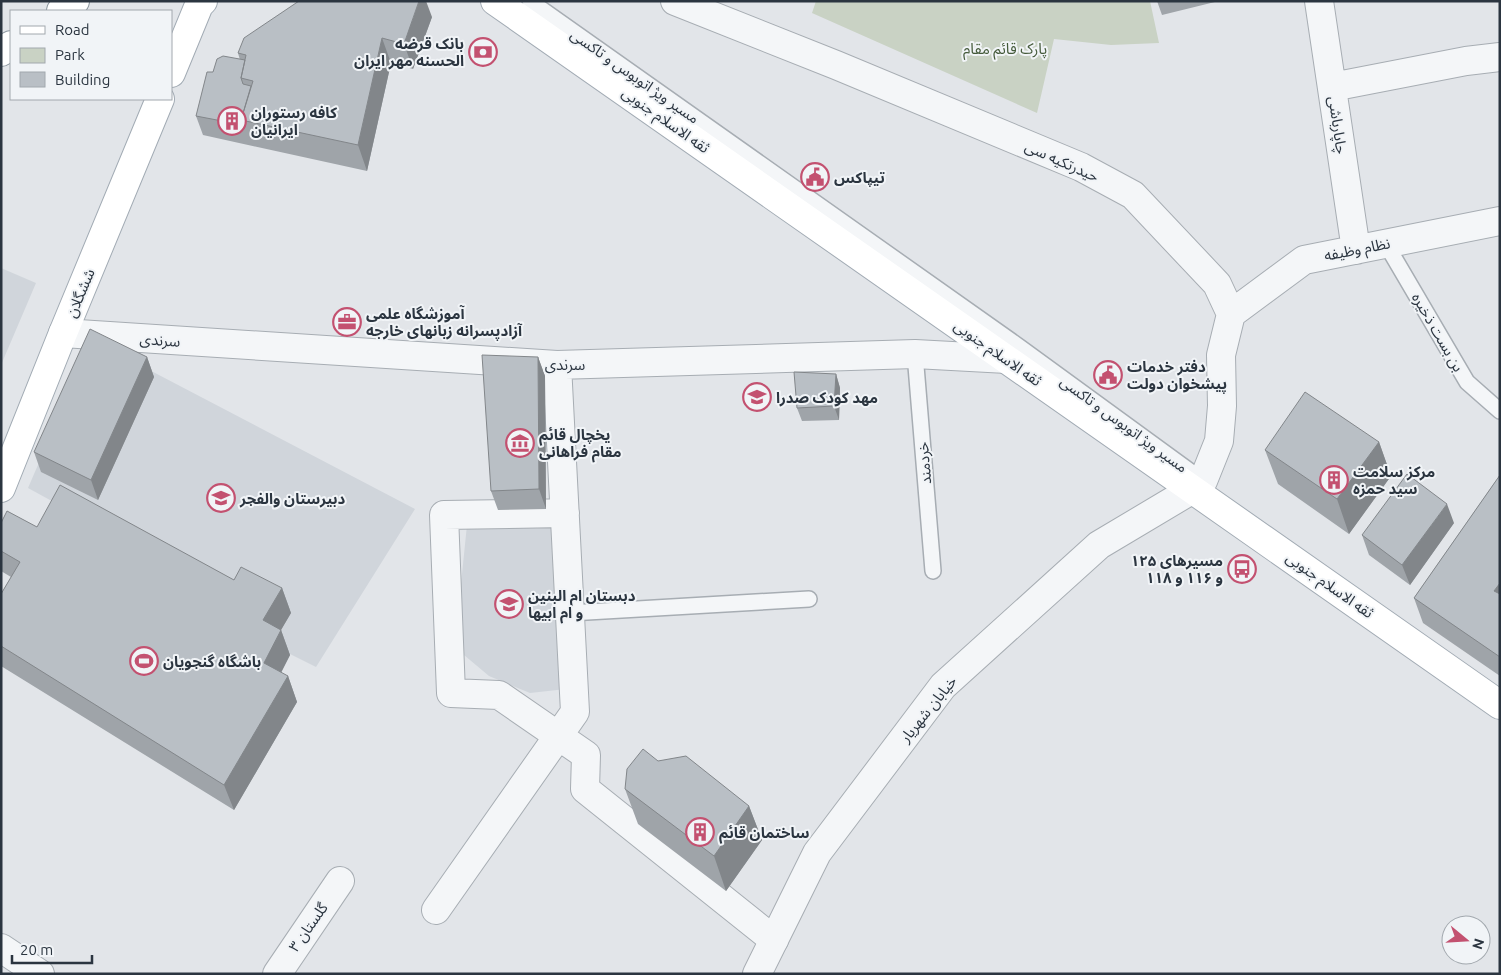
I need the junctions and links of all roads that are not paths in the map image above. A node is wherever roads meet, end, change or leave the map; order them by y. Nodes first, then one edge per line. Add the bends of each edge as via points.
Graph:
1 (75, 1) edge
2 (203, 1) edge
3 (495, 1) edge
4 (530, 1) edge
5 (675, 1) edge
6 (1319, 1) edge
7 (62, 10) edge
8 (1500, 57) edge
9 (172, 71) edge
10 (1332, 87) junction
11 (160, 100) edge
12 (1500, 221) edge
13 (1386, 244) junction
14 (1356, 250) junction
15 (1231, 314) junction
16 (63, 333) junction
17 (915, 354) junction
18 (1007, 359) junction
19 (557, 365) junction
20 (1500, 411) edge
21 (1198, 485) junction
22 (1, 488) edge
23 (565, 513) junction
24 (933, 571) dead end
25 (809, 599) dead end
26 (570, 613) junction
27 (1500, 688) edge
28 (1500, 705) edge
29 (559, 736) junction
30 (340, 881) dead end
31 (436, 910) dead end
32 (774, 940) junction
33 (1, 948) edge
34 (40, 974) edge
35 (277, 974) edge
36 (757, 974) edge

1 - 7 main road
2 - 9 main road
3 - 18 main road, ثقه الاسلام جنوبی
4 - 21 lane, مسیر ویژ اتوبوس و تاکسی via 1021,348
5 - 15 street, حیدرتکیه سی via 1080,167 1133,195 1217,284
6 - 10 street, چاپارباشی
8 - 10 street
10 - 14 street, چاپارباشی
11 - 16 main road, ششگلان
12 - 13 street, نظام وظیفه
13 - 14 street, نظام وظیفه
13 - 20 lane, بن بست ذخیره via 1467,382
14 - 15 street, نظام وظیفه via 1304,260
15 - 21 street via 1221,355 1219,441
16 - 19 street, سرندی
16 - 22 main road, ششگلان
17 - 18 street, سرندی
17 - 19 street, سرندی
17 - 24 lane, خردمند
18 - 21 main road, ثقه الاسلام جنوبی
19 - 23 street
21 - 27 lane, مسیر ویژ اتوبوس و تاکسی
21 - 28 main road, ثقه الاسلام جنوبی
21 - 32 street, خیابان شهریار via 1100,546 943,686 817,853
23 - 26 street
23 - 29 street via 444,515 451,693 499,695
25 - 26 lane
26 - 29 street via 575,712
29 - 31 street
29 - 32 street via 586,755 585,789
30 - 35 street, گلستان ۳
32 - 36 street, خیابان شهریار
33 - 34 street

